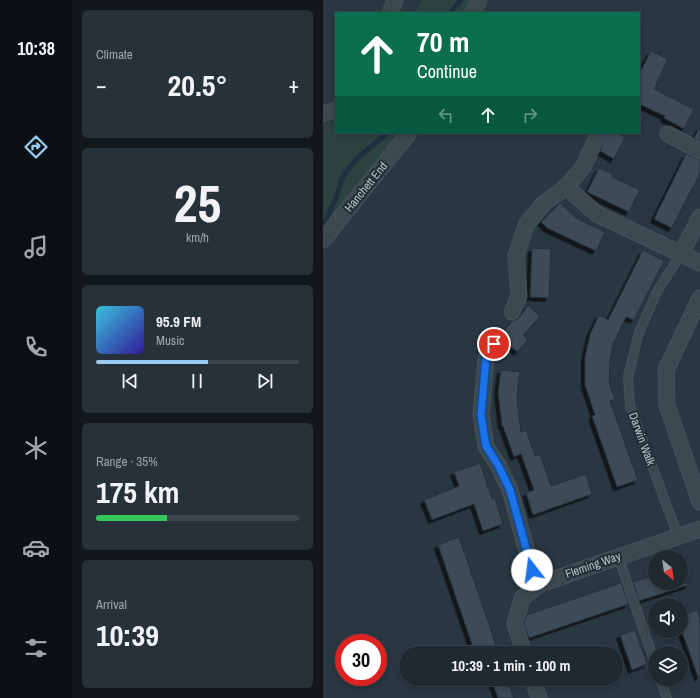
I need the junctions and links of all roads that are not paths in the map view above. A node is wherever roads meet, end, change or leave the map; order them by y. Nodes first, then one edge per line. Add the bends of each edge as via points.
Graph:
1 (395, 0) edge
2 (479, 0) edge
3 (390, 12) edge
4 (473, 12) edge
5 (335, 110) edge
6 (323, 114) edge
7 (408, 134) edge
8 (599, 134) edge
9 (668, 134) dead end
10 (700, 151) edge
11 (566, 187) junction
12 (700, 217) edge
13 (323, 240) edge
14 (681, 254) junction
15 (700, 263) edge
16 (700, 298) edge
17 (512, 312) dead end
18 (494, 344) dead end
19 (700, 502) edge
20 (700, 529) edge
21 (678, 536) junction
22 (618, 556) junction
23 (540, 584) junction
24 (522, 646) edge
25 (649, 646) edge
26 (535, 686) edge
27 (663, 686) edge
28 (539, 698) edge
29 (667, 698) edge

1 - 3 street
2 - 4 street
5 - 6 street
7 - 13 street, Hanchett End
8 - 11 street via 583,167
9 - 10 street
11 - 14 street via 597,214
11 - 17 street via 544,203 526,225 516,256 519,296
12 - 14 street
14 - 15 street
14 - 21 lane, Darwin Walk via 658,290 639,332 628,377 630,406
16 - 19 street via 667,370 667,405
18 - 23 street via 486,359 481,415 486,446 510,490 532,570
20 - 21 street, Fleming Way
21 - 22 street, Fleming Way
22 - 23 street, Fleming Way
22 - 25 lane
23 - 24 street, Fleming Way via 522,598 515,624
26 - 28 street
27 - 29 lane

